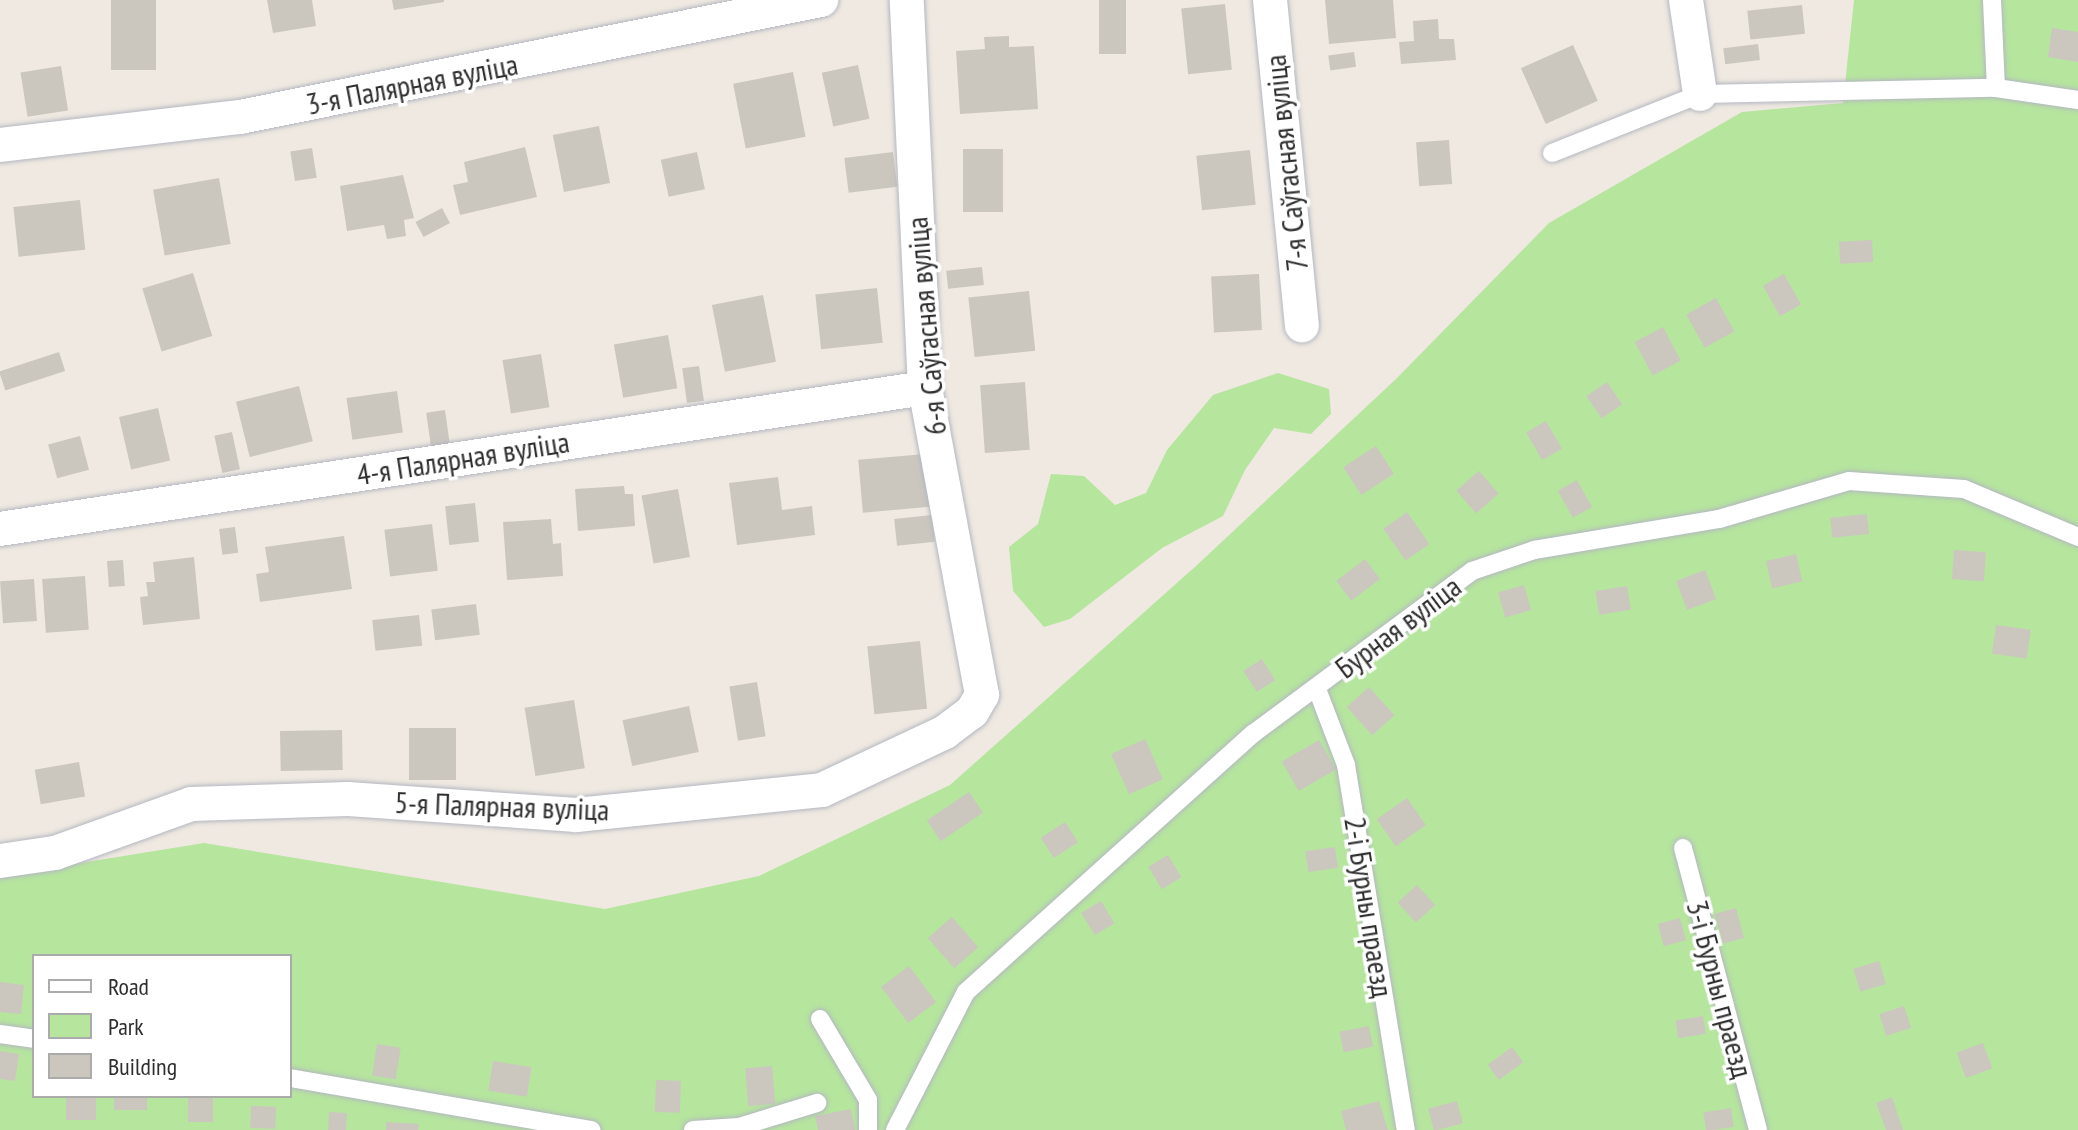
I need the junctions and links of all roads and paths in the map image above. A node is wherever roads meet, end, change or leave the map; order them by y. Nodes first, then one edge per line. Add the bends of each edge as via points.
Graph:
1 (821, 0) edge
2 (907, 0) edge
3 (1270, 0) edge
4 (1686, 0) edge
5 (1992, 0) edge
6 (1996, 88) junction
7 (1700, 94) junction
8 (2078, 100) edge
9 (0, 145) edge
10 (1552, 153) dead end
11 (1302, 325) dead end
12 (925, 388) junction
13 (0, 529) edge
14 (2078, 537) edge
15 (1317, 689) junction
16 (982, 695) joint
17 (1683, 848) dead end
18 (0, 861) edge
19 (820, 1019) dead end
20 (0, 1034) edge
21 (32, 1039) edge
22 (292, 1078) edge
23 (817, 1103) dead end
24 (592, 1130) edge
25 (693, 1130) edge
26 (868, 1130) edge
27 (895, 1130) edge
28 (1406, 1130) edge
29 (1758, 1130) edge

1 - 9 street, 3-я Палярная вуліца via 240,117
2 - 12 street, 6-я Саўгасная вуліца
3 - 11 street, 7-я Саўгасная вуліца
4 - 7 street
5 - 6 lane
6 - 7 lane
6 - 8 lane
7 - 10 lane
12 - 13 street, 4-я Палярная вуліца
12 - 16 street, 6-я Саўгасная вуліца
14 - 15 lane, Бурная вуліца via 1964,489 1849,481 1719,519 1534,550 1472,571
15 - 27 lane, Бурная вуліца via 1254,733 966,992
15 - 28 lane, 2-і Бурны праезд via 1346,765
16 - 18 street, 5-я Палярная вуліца via 972,712 945,732 822,790 576,815 348,799 191,804 55,853
17 - 29 lane, 3-і Бурны праезд
19 - 26 lane via 868,1100
20 - 21 lane
22 - 24 lane
23 - 25 lane via 739,1127

